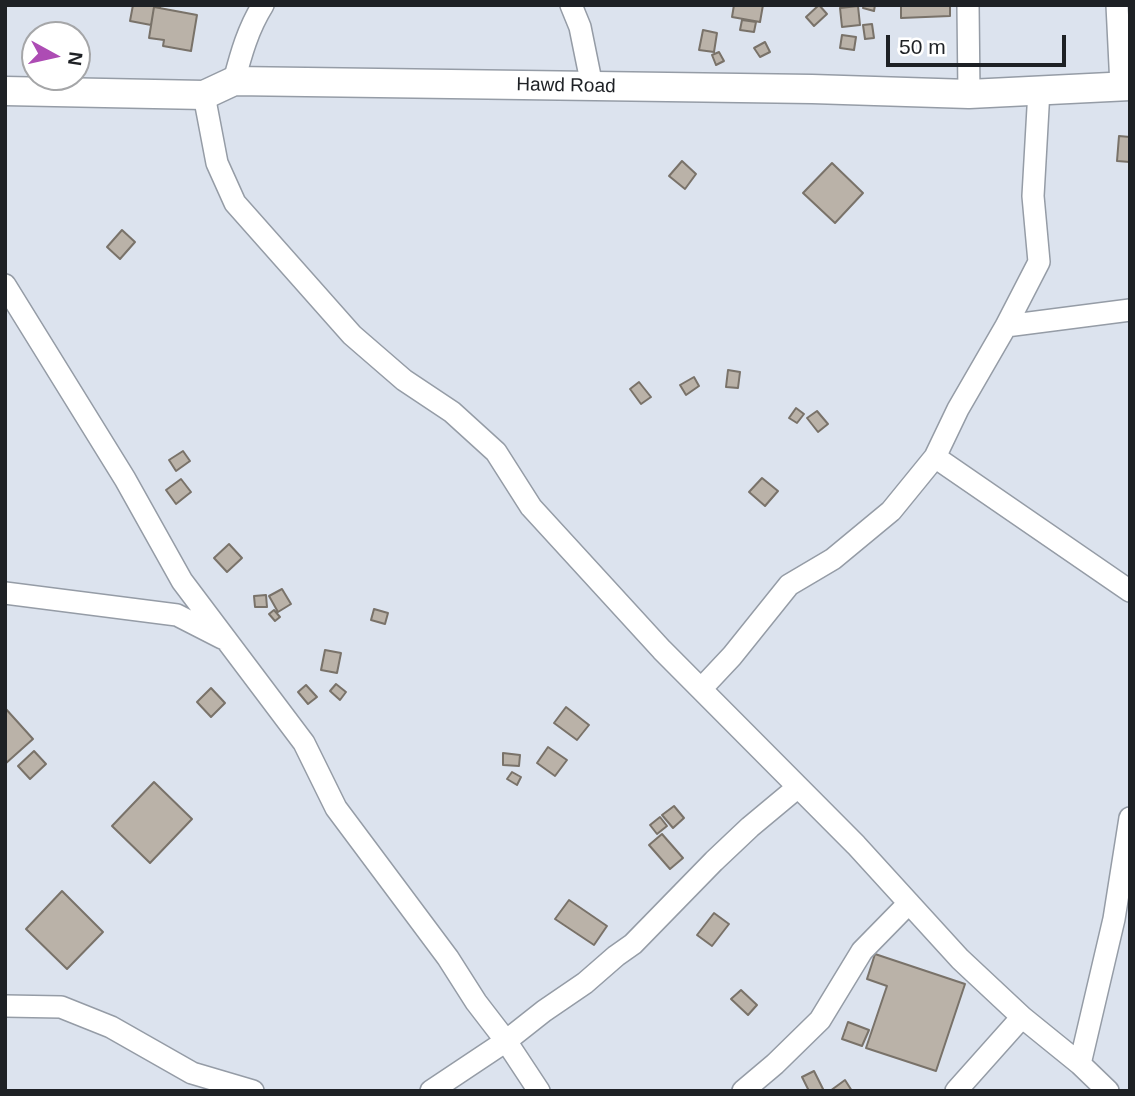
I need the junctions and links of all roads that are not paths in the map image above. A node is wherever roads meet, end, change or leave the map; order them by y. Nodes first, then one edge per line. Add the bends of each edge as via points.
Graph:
1 (263, 5) edge
2 (571, 5) edge
3 (968, 5) edge
4 (1117, 5) edge
5 (234, 80) junction
6 (592, 86) junction
7 (1125, 86) edge
8 (1039, 90) junction
9 (5, 91) edge
10 (969, 94) junction
11 (204, 95) junction
12 (5, 285) edge
13 (1130, 310) edge
14 (1006, 326) junction
15 (935, 457) junction
16 (1130, 591) edge
17 (5, 593) edge
18 (226, 641) junction
19 (701, 689) junction
20 (798, 787) junction
21 (1130, 818) edge
22 (909, 903) junction
23 (5, 1006) edge
24 (1022, 1017) junction
25 (506, 1041) junction
26 (1080, 1064) junction
27 (253, 1091) edge
28 (432, 1091) edge
29 (539, 1091) edge
30 (743, 1091) edge
31 (957, 1091) edge
32 (1108, 1091) edge

1 - 5 street via 241,51
2 - 6 street
3 - 10 street
4 - 7 street
5 - 6 main road, Hawd Road
5 - 11 main road, Hawd Road
6 - 10 main road, Hawd Road
7 - 8 main road, Hawd Road
8 - 10 main road, Hawd Road
8 - 14 street via 1033,197 1039,262
9 - 11 main road, Hawd Road
11 - 19 street via 217,163 235,203 352,335 496,452 531,507
12 - 18 street via 182,581
13 - 14 street
14 - 15 street
15 - 16 street
15 - 19 street via 891,511 833,559 789,585
17 - 18 street via 177,615
18 - 25 street via 304,743 336,808
19 - 20 street
20 - 22 street
20 - 25 street via 714,861 633,944
21 - 26 street via 1114,919
22 - 24 street
22 - 30 street via 862,951 820,1020
23 - 27 street via 61,1007 111,1027 192,1073
24 - 26 street
24 - 31 street
25 - 28 street
25 - 29 street
26 - 32 street

